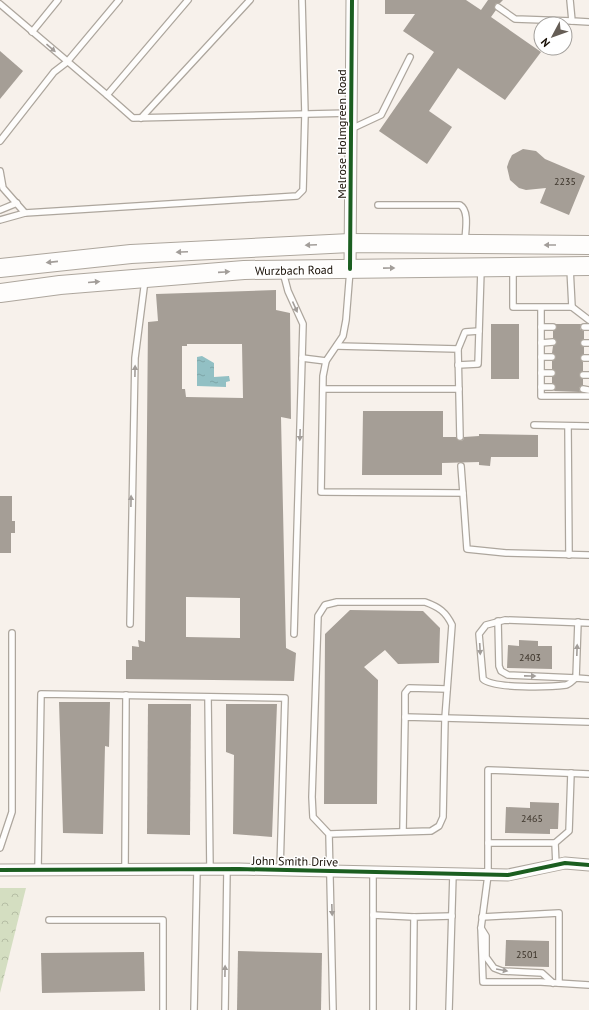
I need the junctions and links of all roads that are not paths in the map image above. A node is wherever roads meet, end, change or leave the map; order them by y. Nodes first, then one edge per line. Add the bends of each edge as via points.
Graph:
1 (58, 0) edge
2 (119, 0) edge
3 (188, 0) edge
4 (250, 0) edge
5 (302, 0) edge
6 (352, 0) edge
7 (570, 0) edge
8 (0, 4) edge
9 (498, 7) dead end
10 (572, 16) edge
11 (533, 20) edge
12 (573, 21) edge
13 (589, 22) edge
14 (32, 32) junction
15 (410, 57) dead end
16 (67, 62) junction
17 (107, 95) junction
18 (351, 113) junction
19 (305, 114) junction
20 (141, 118) junction
21 (351, 129) junction
22 (0, 141) edge
23 (0, 171) edge
24 (17, 203) junction
25 (378, 205) dead end
26 (0, 210) edge
27 (25, 213) junction
28 (0, 220) edge
29 (350, 243) junction
30 (465, 244) junction
31 (589, 245) edge
32 (570, 266) junction
33 (589, 266) edge
34 (481, 267) junction
35 (513, 267) junction
36 (0, 268) edge
37 (350, 269) junction
38 (282, 270) junction
39 (145, 278) junction
40 (0, 293) edge
41 (541, 308) junction
42 (572, 308) junction
43 (589, 320) edge
44 (541, 327) junction
45 (553, 327) dead end
46 (479, 331) junction
47 (553, 342) dead end
48 (541, 343) junction
49 (337, 346) junction
50 (458, 349) junction
51 (541, 357) junction
52 (552, 357) dead end
53 (302, 358) junction
54 (326, 361) junction
55 (458, 364) junction
56 (541, 373) junction
57 (552, 373) dead end
58 (541, 387) junction
59 (552, 387) dead end
60 (323, 389) junction
61 (459, 389) junction
62 (589, 396) edge
63 (534, 425) dead end
64 (568, 426) junction
65 (589, 426) edge
66 (460, 437) dead end
67 (461, 466) dead end
68 (463, 493) junction
69 (569, 555) junction
70 (589, 555) edge
71 (498, 621) junction
72 (578, 622) junction
73 (589, 623) edge
74 (130, 624) dead end
75 (12, 633) dead end
76 (294, 634) dead end
77 (576, 678) junction
78 (589, 679) edge
79 (447, 689) junction
80 (126, 695) junction
81 (208, 697) junction
82 (405, 717) junction
83 (445, 718) junction
84 (589, 722) edge
85 (571, 773) junction
86 (589, 774) edge
87 (403, 831) junction
88 (329, 834) junction
89 (488, 843) junction
90 (555, 843) junction
91 (0, 848) edge
92 (556, 865) junction
93 (589, 865) edge
94 (125, 869) junction
95 (0, 870) edge
96 (38, 870) junction
97 (197, 870) junction
98 (210, 870) junction
99 (227, 870) junction
100 (280, 870) junction
101 (330, 872) junction
102 (373, 872) junction
103 (453, 874) junction
104 (488, 875) junction
105 (373, 915) junction
106 (452, 916) junction
107 (414, 917) junction
108 (482, 917) junction
109 (49, 920) dead end
110 (481, 928) junction
111 (556, 983) junction
112 (589, 985) edge
113 (163, 1010) edge
114 (194, 1010) edge
115 (225, 1010) edge
116 (333, 1010) edge
117 (373, 1010) edge
118 (413, 1010) edge
119 (449, 1010) edge

1 - 14 lane
2 - 16 lane
3 - 17 lane
4 - 20 lane
5 - 19 lane
6 - 18 street, Melrose Holmgreen Road
7 - 10 lane
8 - 14 lane
9 - 11 lane via 514,19
12 - 13 lane
14 -> 16 lane
15 - 21 lane via 381,115
16 - 17 lane
16 - 22 lane via 54,72
17 - 20 lane via 133,118
18 - 19 lane
18 - 21 street, Melrose Holmgreen Road
19 - 20 lane
19 - 27 lane via 303,190 297,196
21 - 29 street, Melrose Holmgreen Road
23 - 24 lane via 3,188
24 - 26 lane
24 - 27 lane
25 - 30 lane via 460,205 466,213
27 - 28 lane
29 - 30 main road, Wurzbach Road
29 -> 36 main road, Wurzbach Road via 131,254
29 - 37 street, Melrose Holmgreen Road
31 -> 30 main road, Wurzbach Road
32 - 33 main road, Wurzbach Road
32 - 35 main road, Wurzbach Road
32 - 42 lane
34 - 35 main road, Wurzbach Road
37 -> 34 main road, Wurzbach Road
34 - 46 lane
35 - 41 lane via 513,307
37 - 38 main road, Wurzbach Road
37 - 49 lane via 346,320 343,336
39 -> 38 main road, Wurzbach Road via 244,270
38 -> 53 lane via 288,292 303,324
40 -> 39 main road, Wurzbach Road
74 -> 39 lane via 135,358
41 - 42 lane
41 - 44 lane
42 - 43 lane
44 - 45 lane
44 - 48 lane
46 - 50 lane via 465,332
46 - 55 lane via 478,364
47 - 48 lane
48 - 51 lane
49 - 50 lane
49 - 54 lane
50 - 55 lane
51 - 52 lane
51 - 56 lane
53 - 54 lane
53 -> 76 lane
54 - 60 lane
55 - 61 lane
56 - 57 lane
56 - 58 lane
58 - 59 lane
58 - 62 lane via 541,396
60 - 61 lane
60 - 68 lane via 321,492
61 - 66 lane
63 - 64 lane
64 - 65 lane
64 - 69 lane
67 - 68 lane
68 - 69 lane via 467,550
69 - 70 lane
71 - 72 lane
71 -> 77 lane via 501,671 508,675
71 -> 77 lane via 486,625 479,634 483,679 487,683 502,686 567,685
72 - 73 lane
77 -> 72 lane
75 - 91 lane via 12,812
77 - 78 lane
79 - 82 lane via 409,688 405,693
79 - 83 lane
79 - 88 lane via 452,625 448,615 437,606 425,602 337,602 325,605 318,616 312,797 313,817
80 - 81 lane
80 - 94 lane
80 - 96 lane via 41,694
81 - 98 lane
81 - 100 lane via 285,698
82 - 83 lane
82 - 87 lane
83 - 84 lane
83 - 87 lane via 443,817 440,826 431,831
85 - 86 lane
85 - 89 lane via 488,770
85 - 90 lane via 569,831
87 - 88 lane
88 - 101 lane
89 - 90 lane
89 - 104 lane
90 - 92 lane
92 - 93 street, John Smith Drive
92 - 104 street, John Smith Drive via 508,875
94 - 96 street, John Smith Drive
94 - 97 street, John Smith Drive
95 - 96 street, John Smith Drive
97 - 98 street, John Smith Drive
97 - 114 lane
98 - 99 street, John Smith Drive
99 - 100 street, John Smith Drive
115 -> 99 lane
100 - 101 street, John Smith Drive
101 - 102 street, John Smith Drive
101 -> 116 lane
102 - 103 street, John Smith Drive
102 - 105 lane
103 - 104 street, John Smith Drive
103 - 106 lane
104 - 108 lane
105 - 107 lane
105 - 117 lane
106 - 107 lane
106 - 119 lane
107 - 118 lane
108 - 110 lane
108 - 111 lane via 559,913
109 - 113 lane via 163,920
110 -> 111 lane via 486,936 486,958 494,968 502,971 542,973
110 - 111 lane via 483,982
111 - 112 lane

